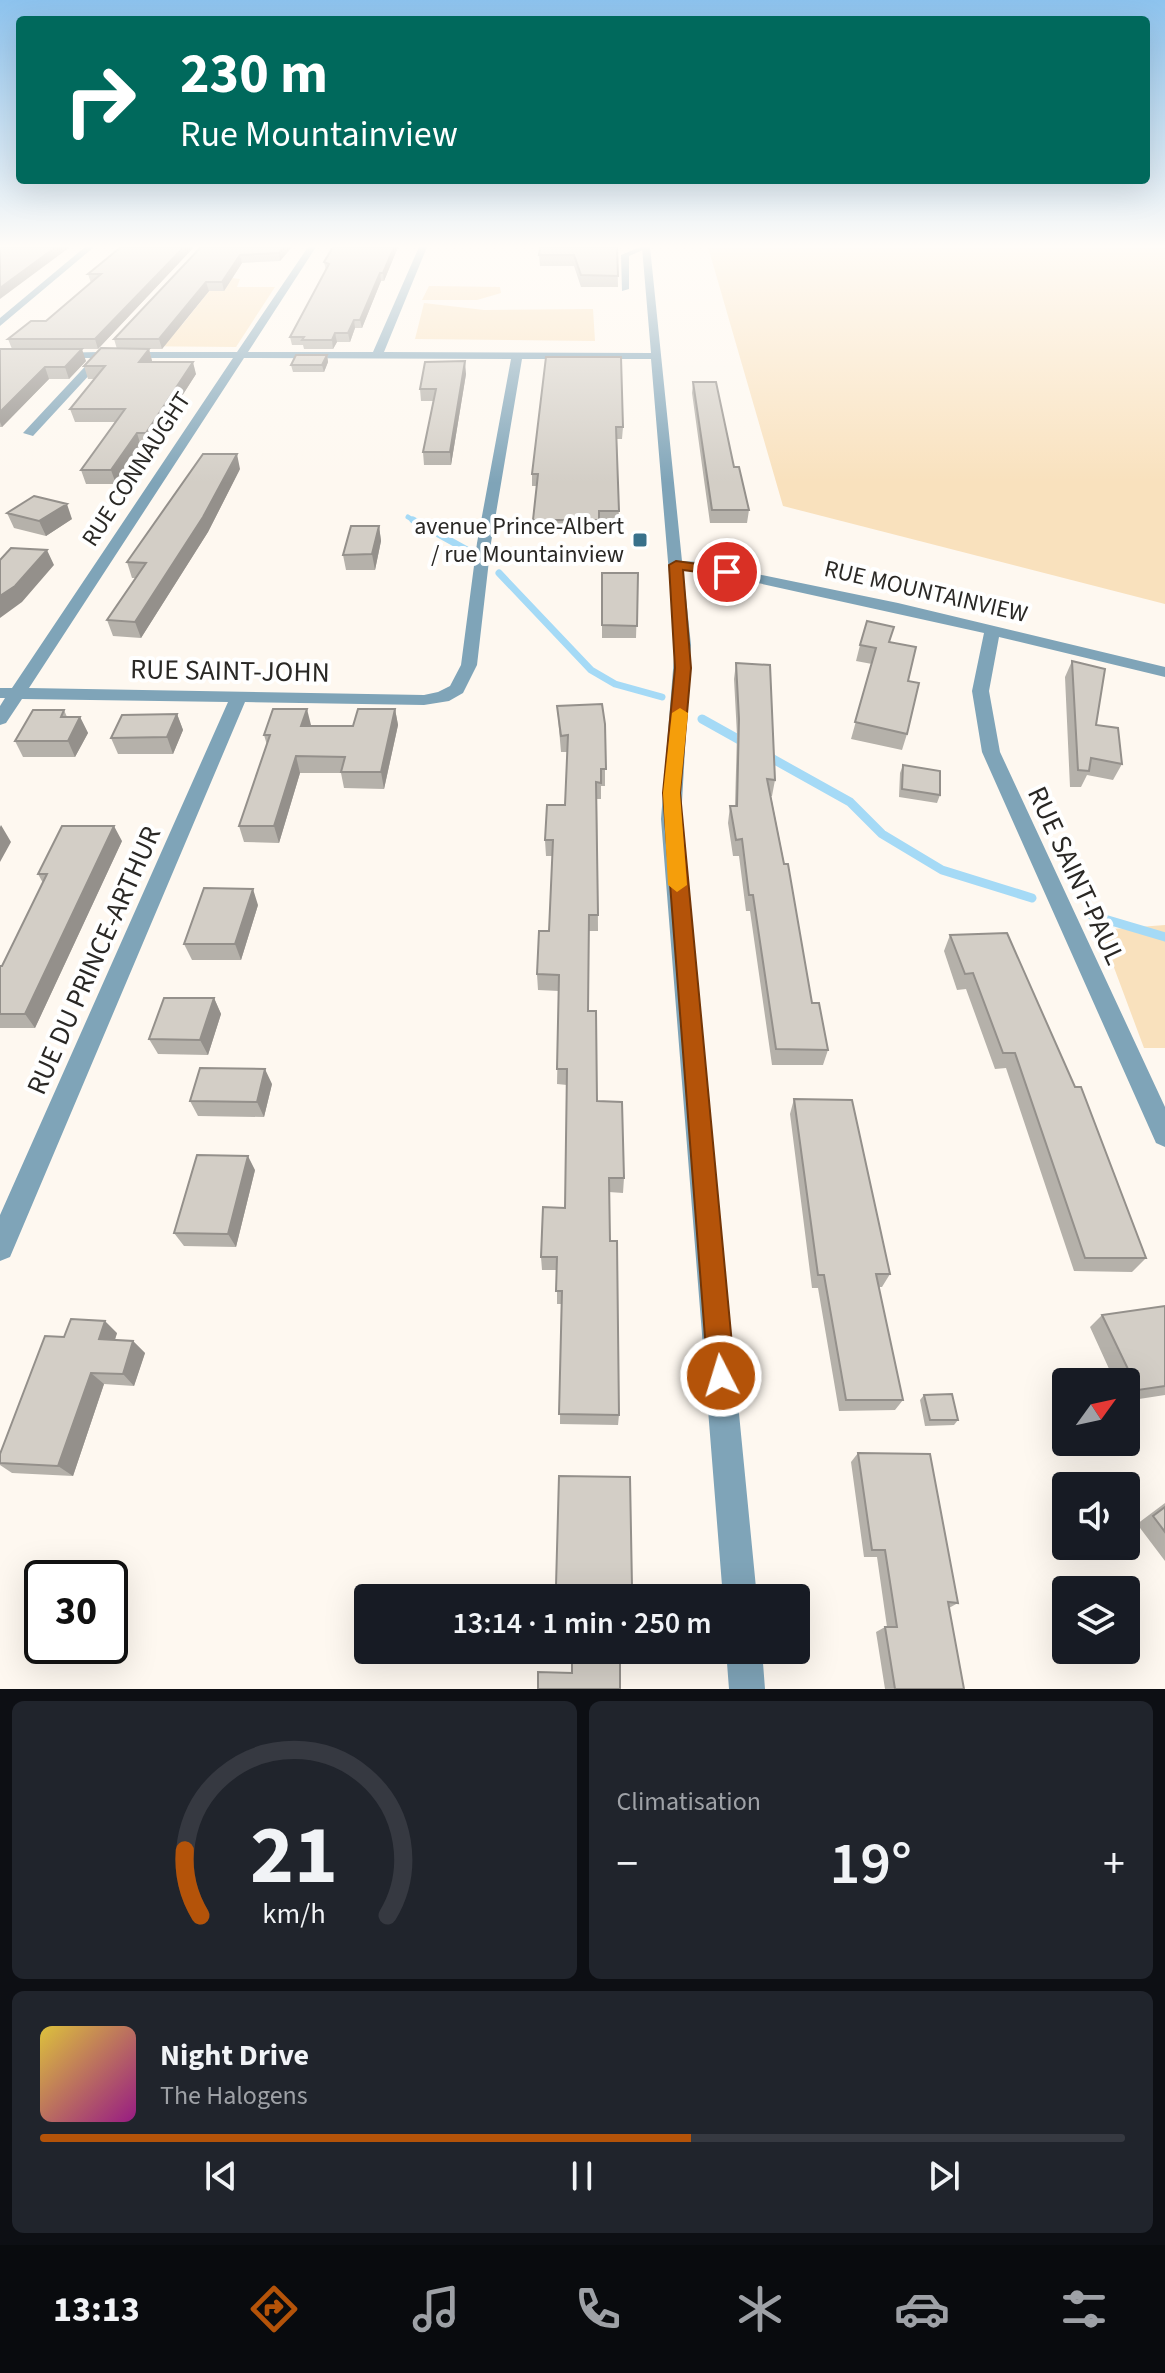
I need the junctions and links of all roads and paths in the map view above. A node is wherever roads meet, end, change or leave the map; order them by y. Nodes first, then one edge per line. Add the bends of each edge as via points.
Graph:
1 (259, 326) edge
2 (390, 326) edge
3 (653, 326) edge
4 (113, 344) edge
5 (44, 355) edge
6 (102, 355) junction
7 (239, 355) junction
8 (517, 355) junction
9 (377, 356) junction
10 (656, 356) junction
11 (29, 433) dead end
12 (676, 565) junction
13 (993, 630) junction
14 (1165, 672) edge
15 (9, 693) edge
16 (239, 696) junction
17 (0, 719) edge
18 (1165, 1135) edge
19 (0, 1247) edge
20 (739, 1584) edge
21 (745, 1664) edge
22 (747, 1689) edge

1 - 7 street, RUE CONNAUGHT
2 - 9 street
3 - 10 street
4 - 6 street
5 - 6 street
6 - 7 street
6 - 11 street
7 - 9 street
7 - 15 street, RUE CONNAUGHT
8 - 9 street
8 - 10 street
8 - 16 street, RUE SAINT-JOHN via 469,665 457,689 424,700
10 - 12 street
12 - 13 street, RUE MOUNTAINVIEW
12 - 20 street via 683,668 671,819
13 - 14 street, RUE MOUNTAINVIEW
13 - 18 street, RUE SAINT-PAUL via 979,693 991,752
15 - 16 street, RUE SAINT-JOHN
15 - 17 street, RUE CONNAUGHT
16 - 19 street, RUE DU PRINCE-ARTHUR
21 - 22 street

